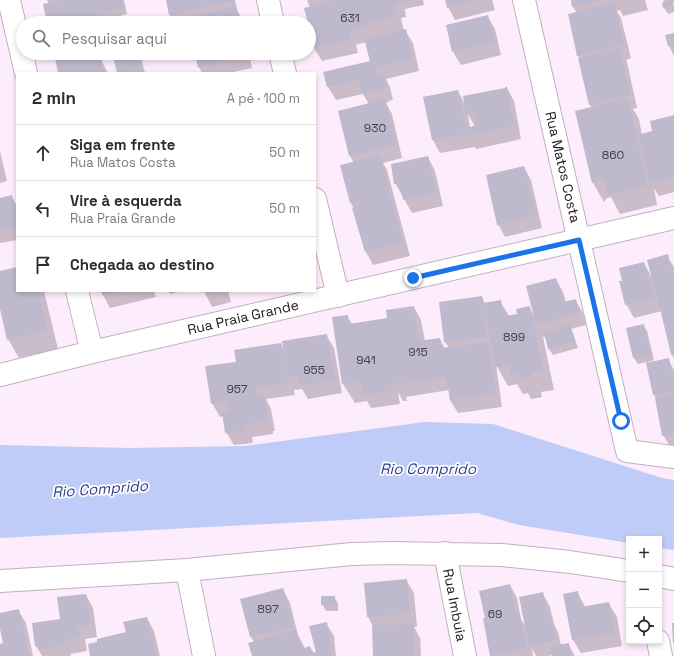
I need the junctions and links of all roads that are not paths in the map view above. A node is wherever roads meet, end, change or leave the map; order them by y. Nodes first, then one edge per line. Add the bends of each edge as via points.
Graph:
1 (9, 0) edge
2 (268, 0) edge
3 (524, 0) edge
4 (271, 16) edge
5 (16, 30) edge
6 (23, 60) edge
7 (282, 60) edge
8 (26, 72) edge
9 (285, 72) edge
10 (316, 203) edge
11 (674, 218) edge
12 (579, 240) junction
13 (77, 292) edge
14 (338, 296) junction
15 (92, 352) junction
16 (0, 374) edge
17 (674, 457) edge
18 (445, 553) junction
19 (187, 570) junction
20 (626, 570) edge
21 (662, 577) edge
22 (674, 579) edge
23 (0, 581) edge
24 (659, 644) edge
25 (204, 656) edge
26 (465, 656) edge
27 (661, 656) edge

1 - 5 street
2 - 4 street
3 - 12 street, Rua Matos Costa
6 - 8 street
7 - 9 street
10 - 14 street
11 - 12 street, Rua Praia Grande
12 - 14 street, Rua Praia Grande
12 - 17 street, Rua Matos Costa via 627,451
13 - 15 street
14 - 15 street, Rua Praia Grande
15 - 16 street, Rua Praia Grande
18 - 19 street via 352,554
18 - 20 street via 510,556
18 - 26 street, Rua Imbuia
19 - 23 street
19 - 25 street
21 - 22 street
24 - 27 street

